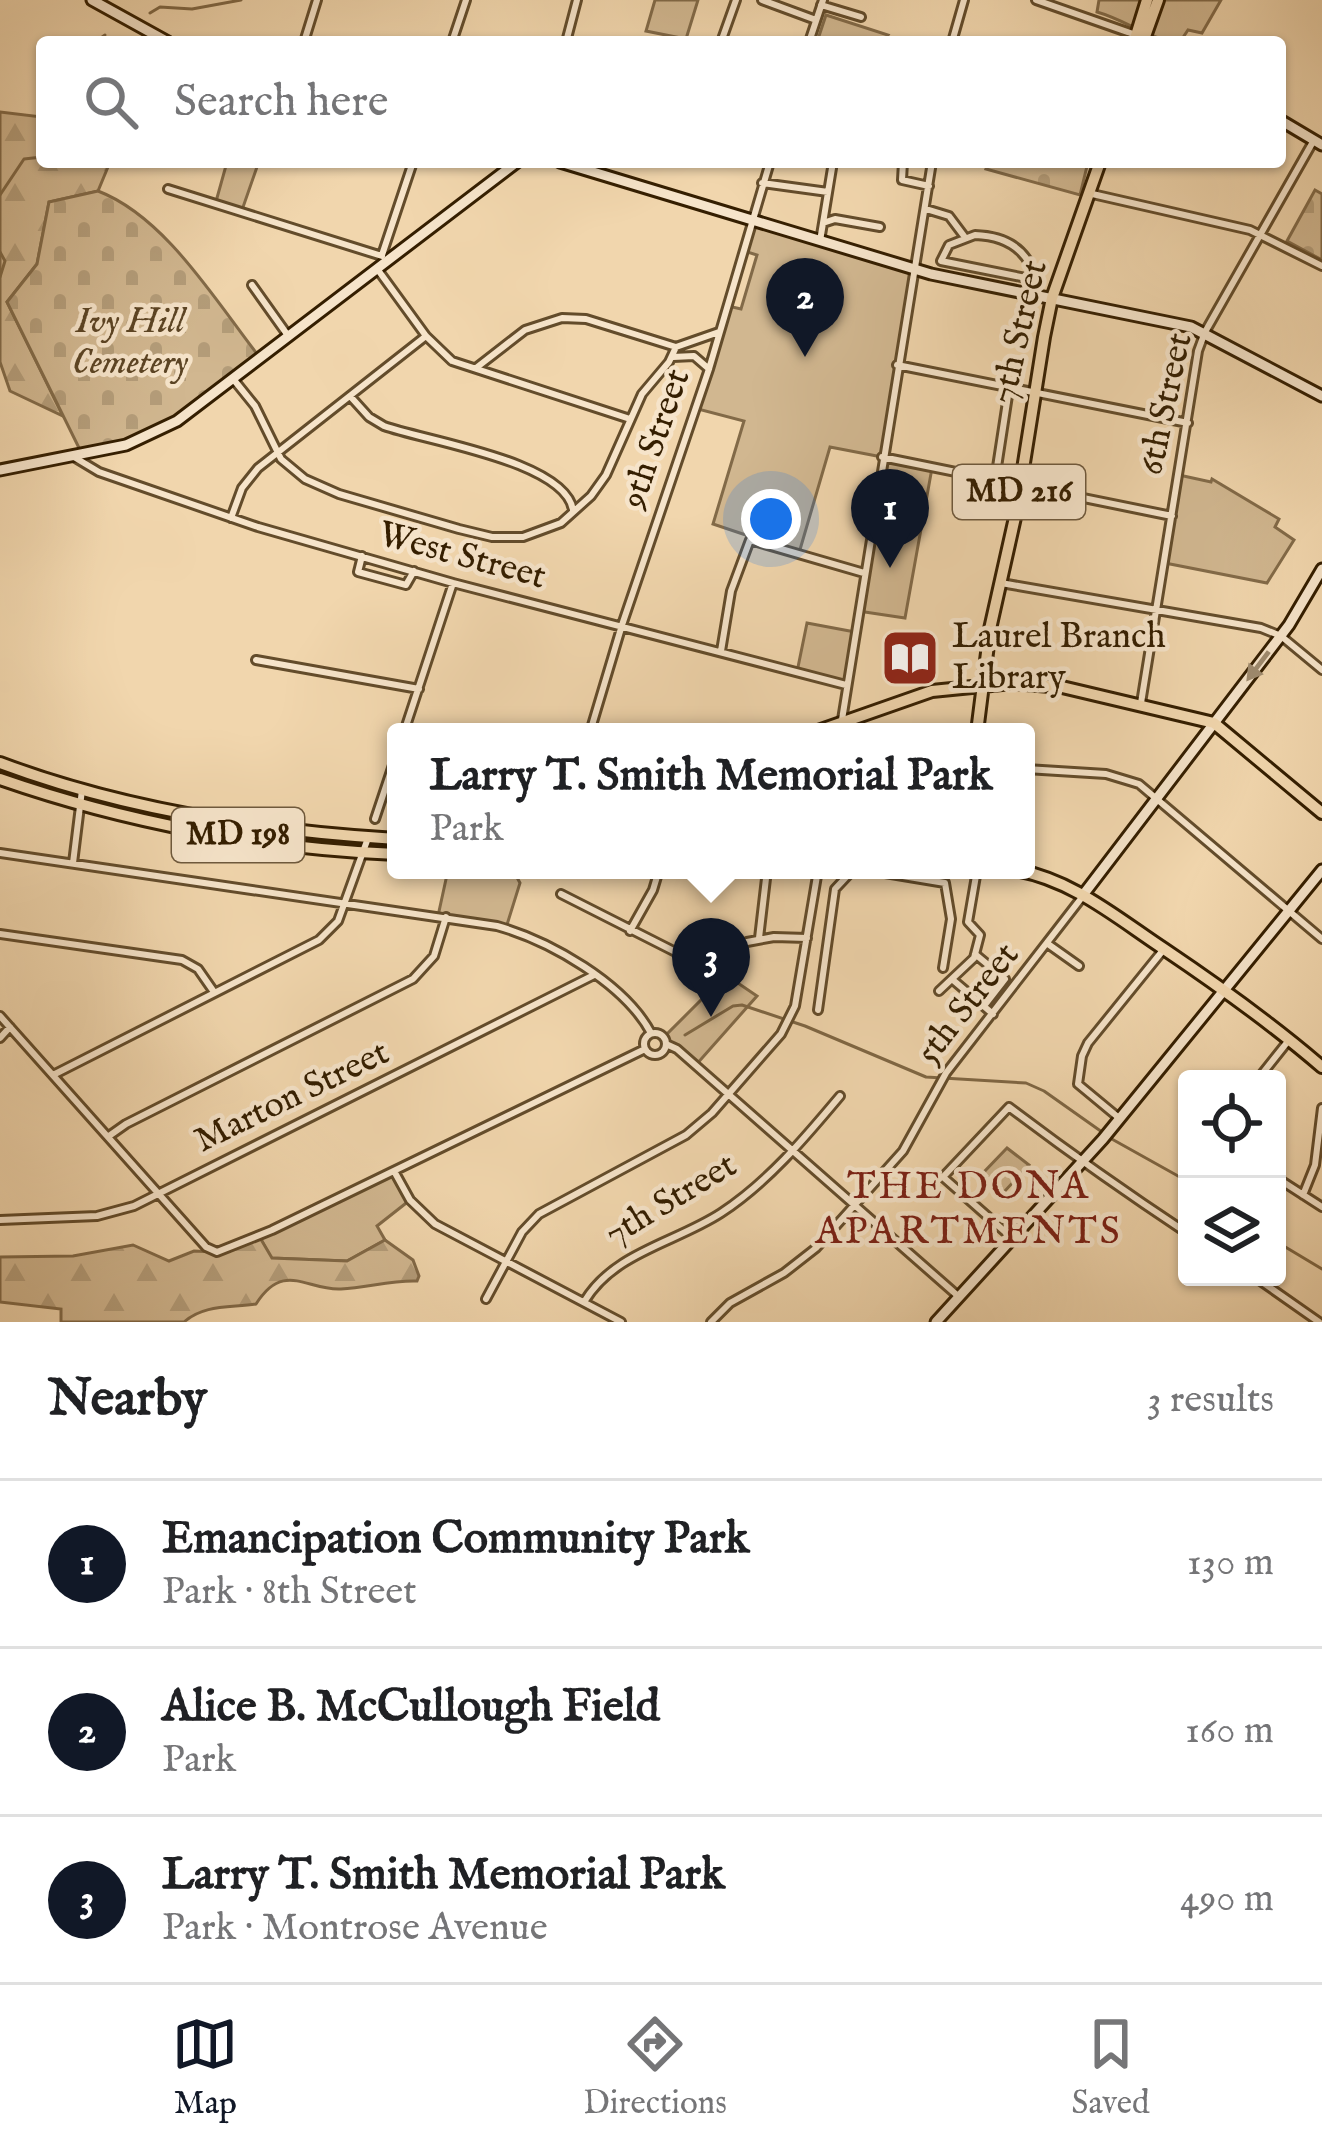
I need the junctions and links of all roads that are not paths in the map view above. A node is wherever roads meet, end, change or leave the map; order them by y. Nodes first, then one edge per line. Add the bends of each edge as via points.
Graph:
1 (92, 0) edge
2 (317, 0) edge
3 (466, 0) edge
4 (577, 0) edge
5 (736, 0) edge
6 (762, 0) edge
7 (964, 0) edge
8 (1036, 0) edge
9 (1147, 0) edge
10 (1158, 0) edge
11 (822, 3) edge
12 (861, 17) dead end
13 (816, 20) junction
14 (157, 36) edge
15 (306, 36) edge
16 (454, 36) edge
17 (568, 36) edge
18 (723, 36) edge
19 (811, 36) edge
20 (954, 36) edge
21 (1130, 36) edge
22 (1141, 36) edge
23 (1142, 36) edge
24 (1286, 124) edge
25 (1318, 142) edge
26 (411, 168) edge
27 (509, 168) edge
28 (580, 168) edge
29 (768, 168) edge
30 (832, 168) edge
31 (903, 168) edge
32 (931, 168) edge
33 (1098, 168) edge
34 (762, 183) junction
35 (929, 186) junction
36 (168, 189) dead end
37 (828, 192) junction
38 (1088, 194) junction
39 (926, 209) junction
40 (752, 220) junction
41 (824, 223) junction
42 (880, 227) dead end
43 (1261, 234) junction
44 (965, 238) junction
45 (820, 241) junction
46 (382, 263) junction
47 (1322, 266) edge
48 (913, 269) junction
49 (252, 285) dead end
50 (1052, 298) junction
51 (719, 332) junction
52 (1205, 332) junction
53 (426, 336) junction
54 (290, 337) junction
55 (674, 352) junction
56 (897, 365) junction
57 (476, 368) junction
58 (709, 369) junction
59 (234, 380) junction
60 (1009, 388) junction
61 (1035, 393) junction
62 (350, 395) junction
63 (1322, 396) edge
64 (629, 419) junction
65 (1188, 423) junction
66 (275, 452) junction
67 (73, 455) junction
68 (882, 457) junction
69 (0, 470) edge
70 (995, 480) junction
71 (1021, 485) junction
72 (573, 510) junction
73 (1172, 516) junction
74 (231, 518) junction
75 (362, 556) junction
76 (1322, 569) edge
77 (414, 571) junction
78 (864, 573) junction
79 (452, 583) junction
80 (999, 583) junction
81 (1157, 611) junction
82 (622, 625) junction
83 (1281, 636) junction
84 (721, 651) junction
85 (256, 660) dead end
86 (1322, 670) edge
87 (846, 685) junction
88 (982, 685) junction
89 (419, 688) junction
90 (1141, 703) junction
91 (407, 723) edge
92 (593, 723) edge
93 (841, 723) edge
94 (851, 723) edge
95 (978, 723) edge
96 (1214, 723) junction
97 (0, 763) edge
98 (1035, 770) edge
99 (0, 778) edge
100 (387, 783) edge
101 (82, 790) junction
102 (1157, 800) junction
103 (81, 806) junction
104 (1322, 813) edge
105 (375, 819) dead end
106 (368, 838) junction
107 (387, 839) edge
108 (364, 852) junction
109 (0, 853) edge
110 (387, 853) edge
111 (73, 863) junction
112 (1322, 870) edge
113 (1035, 875) edge
114 (656, 879) edge
115 (766, 879) edge
116 (817, 879) edge
117 (845, 879) edge
118 (925, 879) edge
119 (975, 879) edge
120 (561, 894) dead end
121 (1083, 896) junction
122 (346, 903) junction
123 (1289, 911) junction
124 (446, 917) junction
125 (630, 931) junction
126 (0, 934) edge
127 (759, 938) junction
128 (807, 938) junction
129 (1322, 939) edge
130 (1048, 944) junction
131 (1164, 949) junction
132 (975, 954) junction
133 (1079, 966) dead end
134 (943, 968) dead end
135 (594, 975) junction
136 (952, 980) junction
137 (1226, 988) junction
138 (939, 991) dead end
139 (214, 992) junction
140 (984, 1006) junction
141 (818, 1010) dead end
142 (993, 1014) junction
143 (0, 1016) edge
144 (10, 1027) junction
145 (651, 1033) junction
146 (0, 1038) edge
147 (1290, 1039) junction
148 (666, 1044) junction
149 (645, 1049) junction
150 (1322, 1067) edge
151 (1265, 1070) edge
152 (53, 1076) junction
153 (729, 1095) junction
154 (840, 1096) dead end
155 (1322, 1108) edge
156 (1119, 1118) junction
157 (109, 1136) junction
158 (794, 1150) junction
159 (1081, 1162) junction
160 (394, 1171) junction
161 (1286, 1184) edge
162 (159, 1194) junction
163 (1303, 1195) junction
164 (856, 1204) junction
165 (1322, 1207) edge
166 (0, 1220) edge
167 (1178, 1227) edge
168 (1011, 1237) junction
169 (506, 1262) junction
170 (1268, 1286) edge
171 (958, 1296) junction
172 (486, 1298) dead end
173 (584, 1302) junction
174 (621, 1322) edge
175 (711, 1322) edge
176 (936, 1322) edge
177 (1319, 1322) edge

1 - 14 street
2 - 15 street
3 - 16 street
4 - 17 street
5 - 18 street
6 - 13 street
7 - 20 street
8 - 21 street
9 - 22 main road
10 - 23 main road
11 - 12 street
11 - 13 street
13 - 19 street
24 - 25 street
25 - 43 street, 6th Street
26 - 46 street
27 - 46 street
28 - 40 street
29 - 34 street, 9th Street
30 - 37 street
31 - 35 street via 902,180
32 - 35 street
33 - 38 main road, 7th Street / MD 216
34 - 37 street
34 - 40 street, 9th Street
35 - 39 street
36 - 46 street
37 - 41 street
38 - 43 street
38 - 50 main road, 7th Street / MD 216
39 - 44 street via 949,216
39 - 48 street
40 - 45 street
40 - 51 street, 9th Street
41 - 42 street
41 - 45 street
43 - 47 street
43 - 52 street, 6th Street
44 - 44 street via 941,261 1036,280 1015,246
45 - 48 street
46 - 53 street
46 - 54 street
48 - 50 street
48 - 56 street
49 - 54 street
50 - 52 street
50 - 61 main road, 7th Street / MD 216
51 - 55 street
51 - 58 street, 9th Street
52 - 63 street
52 - 65 street, 6th Street
53 - 57 street via 446,357
53 - 62 street
54 - 59 street
55 - 57 street via 586,319 562,318 525,330
55 - 58 street
55 - 64 street
56 - 60 street
56 - 68 street
57 - 64 street
58 - 82 street, 9th Street
59 - 66 street
59 - 67 street via 155,434
60 - 61 street
60 - 70 street
61 - 65 street
61 - 71 main road, 7th Street / MD 216
62 - 66 street
62 - 72 street via 384,426 541,475 565,492
64 - 72 street via 599,487
65 - 73 street, 6th Street
66 - 72 street via 322,488 476,534 535,534
66 - 74 street via 246,482
67 - 69 street
67 - 74 street, West Street via 99,472
68 - 70 street
68 - 78 street
70 - 71 street
71 - 73 street
71 - 80 main road, 7th Street / MD 216
73 - 81 street, 6th Street
74 - 75 street, West Street
75 - 77 street, West Street
75 - 77 street via 362,575 406,585
76 - 83 street, 5th Street
77 - 79 street, West Street
78 - 84 street via 750,540
78 - 87 street
79 - 82 street, West Street
79 - 89 street
80 - 81 street
80 - 88 main road, 7th Street / MD 216
81 - 83 street
81 - 90 street, 6th Street
82 - 84 street, West Street
82 - 92 street, 9th Street
83 - 86 street
83 -> 96 street, 5th Street
84 - 87 street, West Street
85 - 89 street
87 - 93 street
88 - 90 main road via 1047,685
88 - 94 main road via 932,692
88 - 95 main road, 7th Street / MD 216
89 - 91 street
90 - 96 main road
96 - 102 street, 5th Street
96 - 104 main road
97 - 101 main road, MD 198
98 - 102 street via 1120,777
99 - 103 main road, MD 198
100 - 105 street
101 - 103 street
101 - 106 main road, MD 198
102 - 121 street, 5th Street
102 - 123 street
103 - 108 main road, MD 198
103 - 111 street
106 - 107 main road, MD 198
106 - 108 street
108 - 110 main road, MD 198
108 - 122 street
109 - 111 street
111 - 122 street
112 - 123 street
113 - 121 main road
114 - 125 street
115 - 127 street
116 - 128 street
117 - 141 street via 831,903
118 - 134 street via 945,883 952,920
119 - 132 street via 968,911 980,935
120 - 125 street
121 - 130 street, 5th Street
121 - 131 main road
122 - 124 street
122 - 139 street via 319,940
123 - 129 street
123 - 137 street
124 - 135 street via 527,935
124 - 157 street via 434,956 413,979
125 - 127 street via 713,971
126 - 139 street via 182,960
127 - 128 street
128 - 153 street via 793,1015
130 - 133 street
130 - 142 street, 5th Street
131 - 137 main road
131 - 156 street via 1088,1043 1078,1072 1082,1089
132 - 136 street
132 - 140 street via 1004,980
135 - 145 street
135 - 162 street, Marton Street
136 - 138 street
136 - 140 street
137 - 147 main road
137 - 156 street
139 - 152 street
140 - 142 street
142 - 164 street, 5th Street via 946,1072 910,1142
143 - 144 street
144 - 146 street
144 - 152 street
145 - 148 street
145 - 149 street
147 - 150 main road
147 - 151 street
148 - 149 street via 658,1054
148 - 153 street
149 - 160 street
152 - 157 street
153 - 158 street
153 - 169 street via 673,1144 548,1208
154 - 158 street, 7th Street
155 - 163 street via 1316,1165
156 - 159 street
157 - 162 street
158 - 164 street
158 - 173 street, 7th Street via 724,1211 612,1269
159 - 167 street
159 - 168 street
159 - 168 street via 1009,1107 943,1177
160 - 162 street via 215,1252
160 - 169 street via 425,1216
161 - 163 street
162 - 166 street, Marton Street via 106,1215
163 - 165 street
164 - 171 street
164 - 175 street, 5th Street via 803,1259
168 - 171 street
169 - 172 street
169 - 173 street
170 - 177 street
171 - 176 street
173 - 174 street

